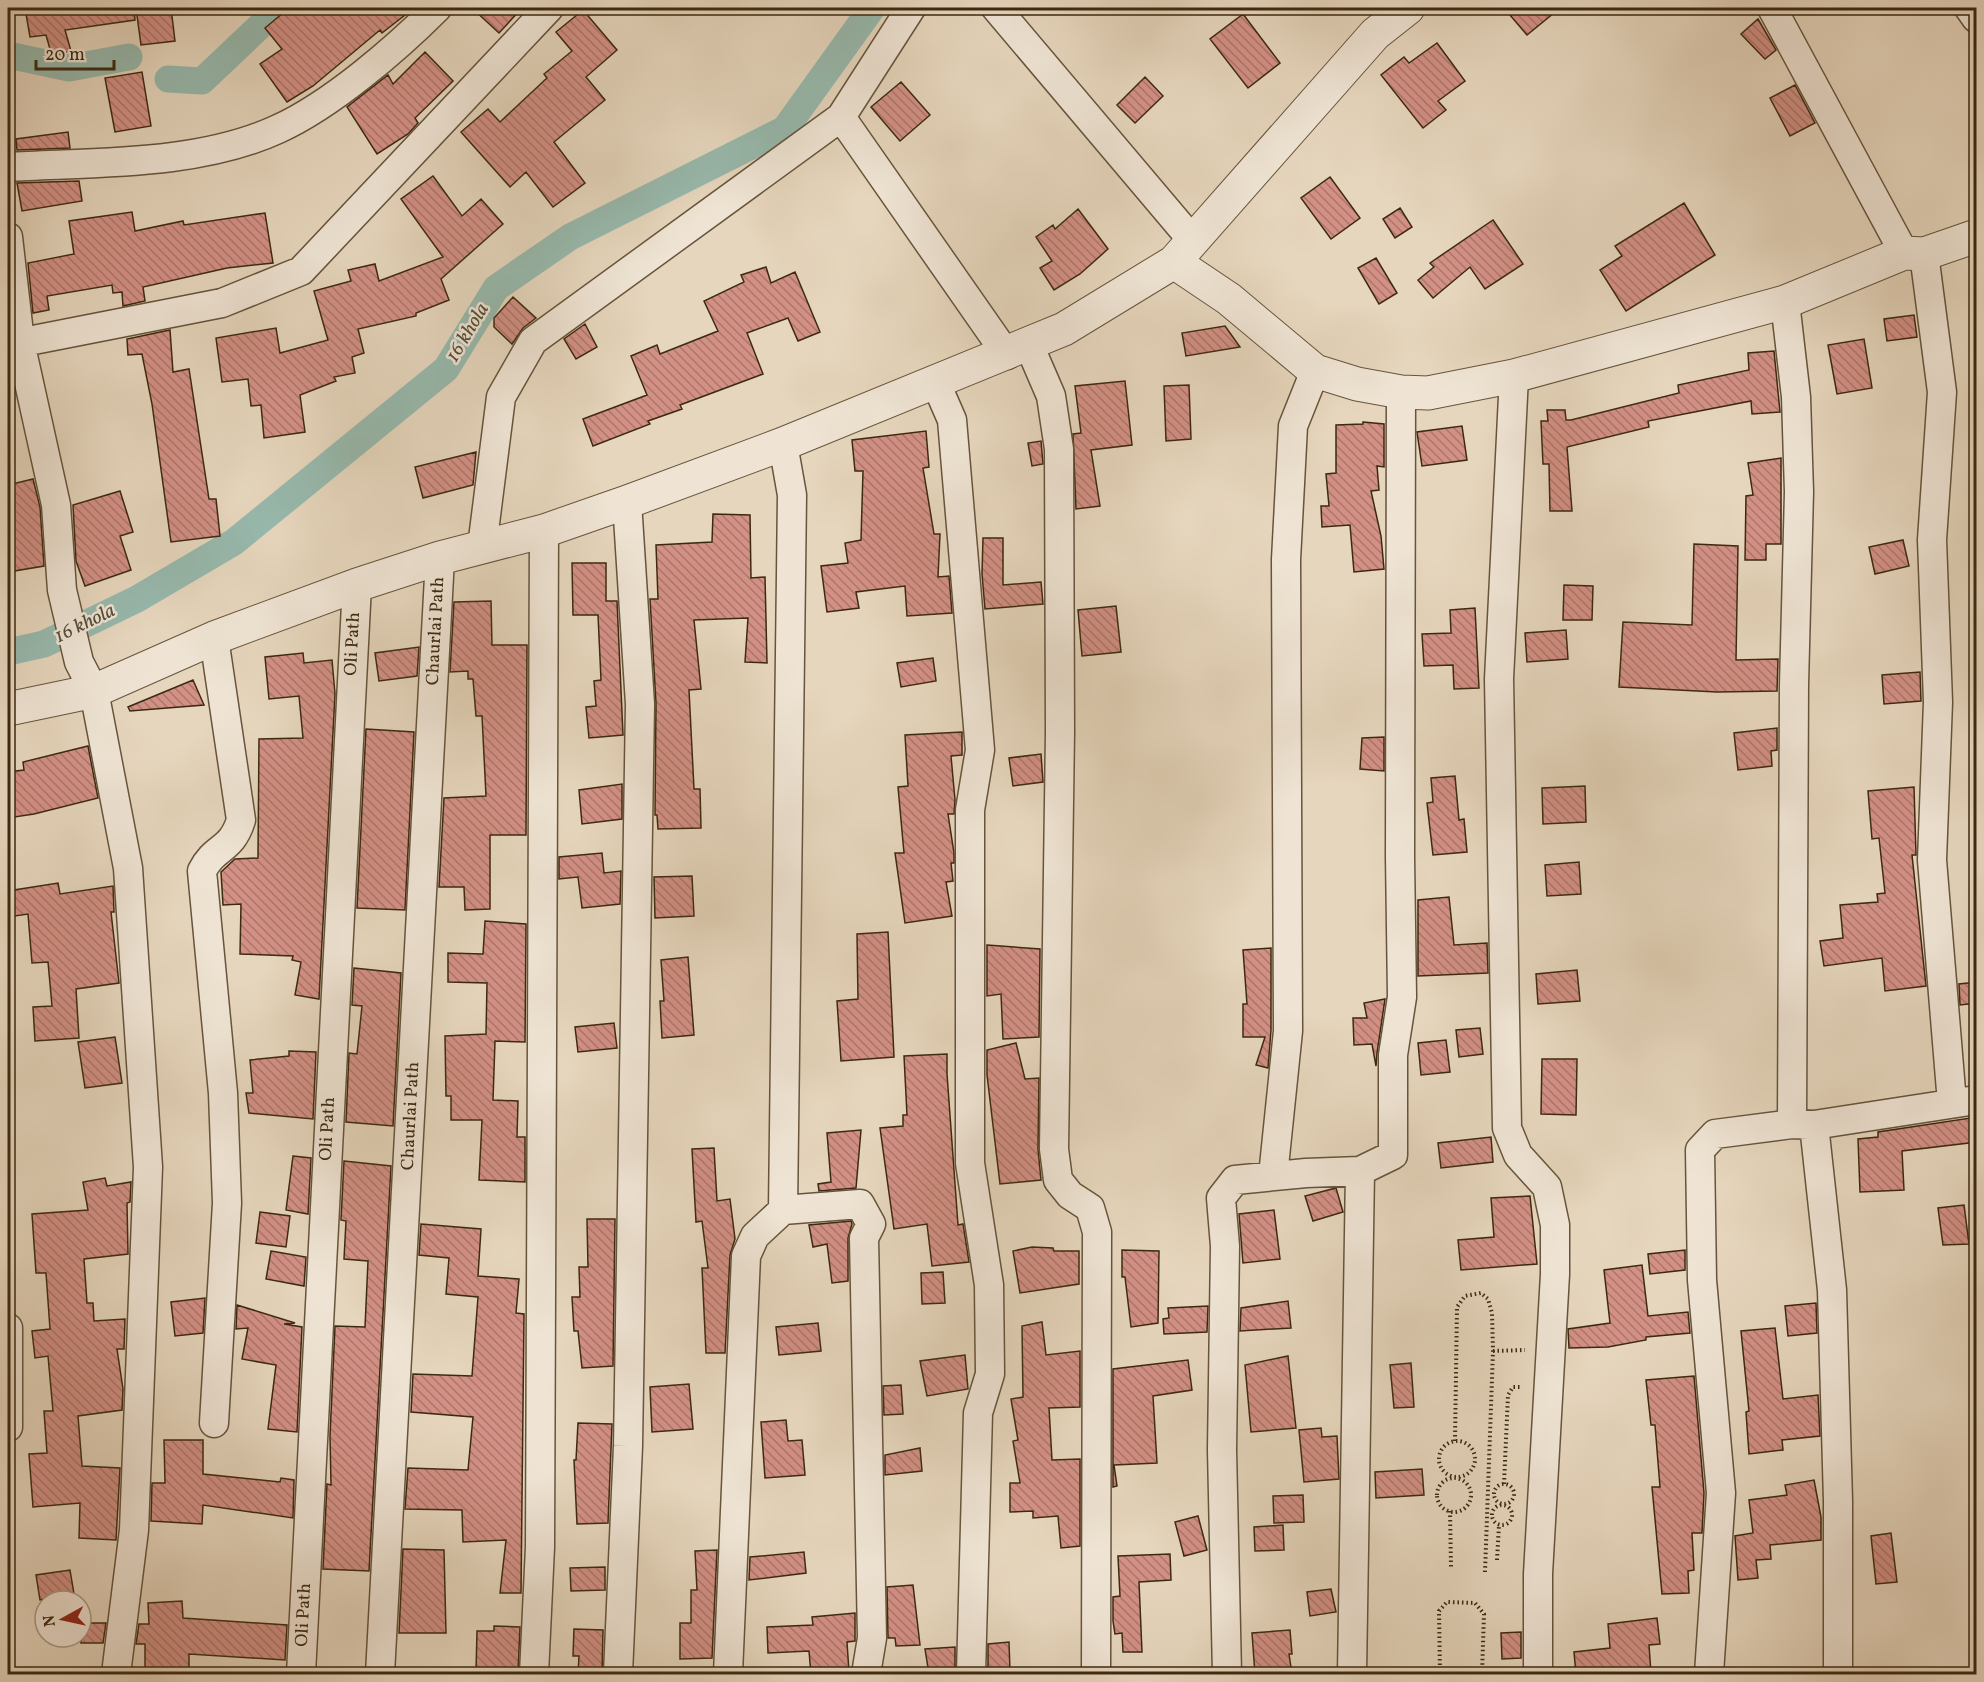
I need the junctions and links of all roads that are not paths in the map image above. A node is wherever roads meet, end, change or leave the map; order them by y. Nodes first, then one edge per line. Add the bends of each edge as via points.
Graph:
1 (437, 8) edge
2 (549, 8) edge
3 (911, 8) edge
4 (996, 8) edge
5 (1408, 8) edge
6 (1772, 8) edge
7 (1969, 8) edge
8 (1977, 18) edge
9 (841, 117) junction
10 (8, 167) edge
11 (1977, 236) edge
12 (8, 237) edge
13 (1183, 252) junction
14 (1914, 253) junction
15 (1785, 302) junction
16 (14, 343) edge
17 (1018, 350) junction
18 (1315, 371) junction
19 (1514, 376) junction
20 (935, 381) junction
21 (1401, 392) junction
22 (783, 444) junction
23 (627, 502) junction
24 (544, 531) junction
25 (482, 547) junction
26 (440, 558) junction
27 (357, 585) junction
28 (214, 638) junction
29 (94, 691) junction
30 (8, 709) edge
31 (1964, 1102) edge
32 (1803, 1125) junction
33 (1360, 1172) junction
34 (1273, 1176) junction
35 (783, 1210) junction
36 (8, 1328) edge
37 (214, 1423) dead end
38 (8, 1426) edge
39 (116, 1674) edge
40 (301, 1674) edge
41 (380, 1674) edge
42 (534, 1674) edge
43 (618, 1674) edge
44 (728, 1674) edge
45 (866, 1674) edge
46 (971, 1674) edge
47 (1096, 1674) edge
48 (1227, 1674) edge
49 (1352, 1674) edge
50 (1538, 1674) edge
51 (1709, 1674) edge
52 (1838, 1674) edge

1 - 10 street via 323,105 277,130 236,144 167,158
2 - 16 street via 302,271 222,303
3 - 9 street
4 - 13 street
5 - 13 street via 1375,34
6 - 14 street
7 - 8 street
9 - 17 street
9 - 25 street via 534,341 501,397
11 - 14 street
12 - 16 street
13 - 17 street via 1064,329
13 - 18 street via 1228,299
14 - 15 street
14 - 31 street via 1942,392 1932,540 1938,702 1932,860
15 - 19 street
15 - 32 street via 1796,397 1799,492 1794,697
16 - 29 street via 56,505 62,590 79,662
17 - 20 street
17 - 47 street via 1051,396 1059,448 1060,732 1054,1149 1058,1180 1070,1195 1090,1208 1097,1232
18 - 21 street
18 - 34 street via 1293,426 1286,549 1288,1031
19 - 21 street via 1428,393
19 - 50 street via 1499,679 1507,1128 1518,1155 1547,1187 1555,1225
20 - 22 street
20 - 46 street via 952,420 980,750 970,810 970,1163 989,1285 990,1374 978,1413
21 - 33 street via 1402,997 1393,1055 1393,1155
22 - 23 street
22 - 35 street via 792,495
23 - 24 street
23 - 43 street via 640,704 628,1434
24 - 25 street
24 - 42 street via 540,1547
25 - 26 street
26 - 27 street
26 - 41 street, Chaurlai Path
27 - 28 street
27 - 40 street, Oli Path
28 - 29 street
28 - 37 street via 240,820 235,838 210,856 202,872 223,1093 227,1203
29 - 30 street
29 - 39 street via 128,868 148,1167 134,1530
31 - 32 street
32 - 51 street via 1715,1134 1700,1150 1702,1280 1721,1493
32 - 52 street via 1832,1290
33 - 34 street
33 - 49 street
34 - 48 street via 1235,1179 1221,1198 1225,1246 1222,1450
35 - 44 street via 755,1236 746,1256
35 - 45 street via 860,1204 871,1224 864,1238 872,1638
36 - 38 street

